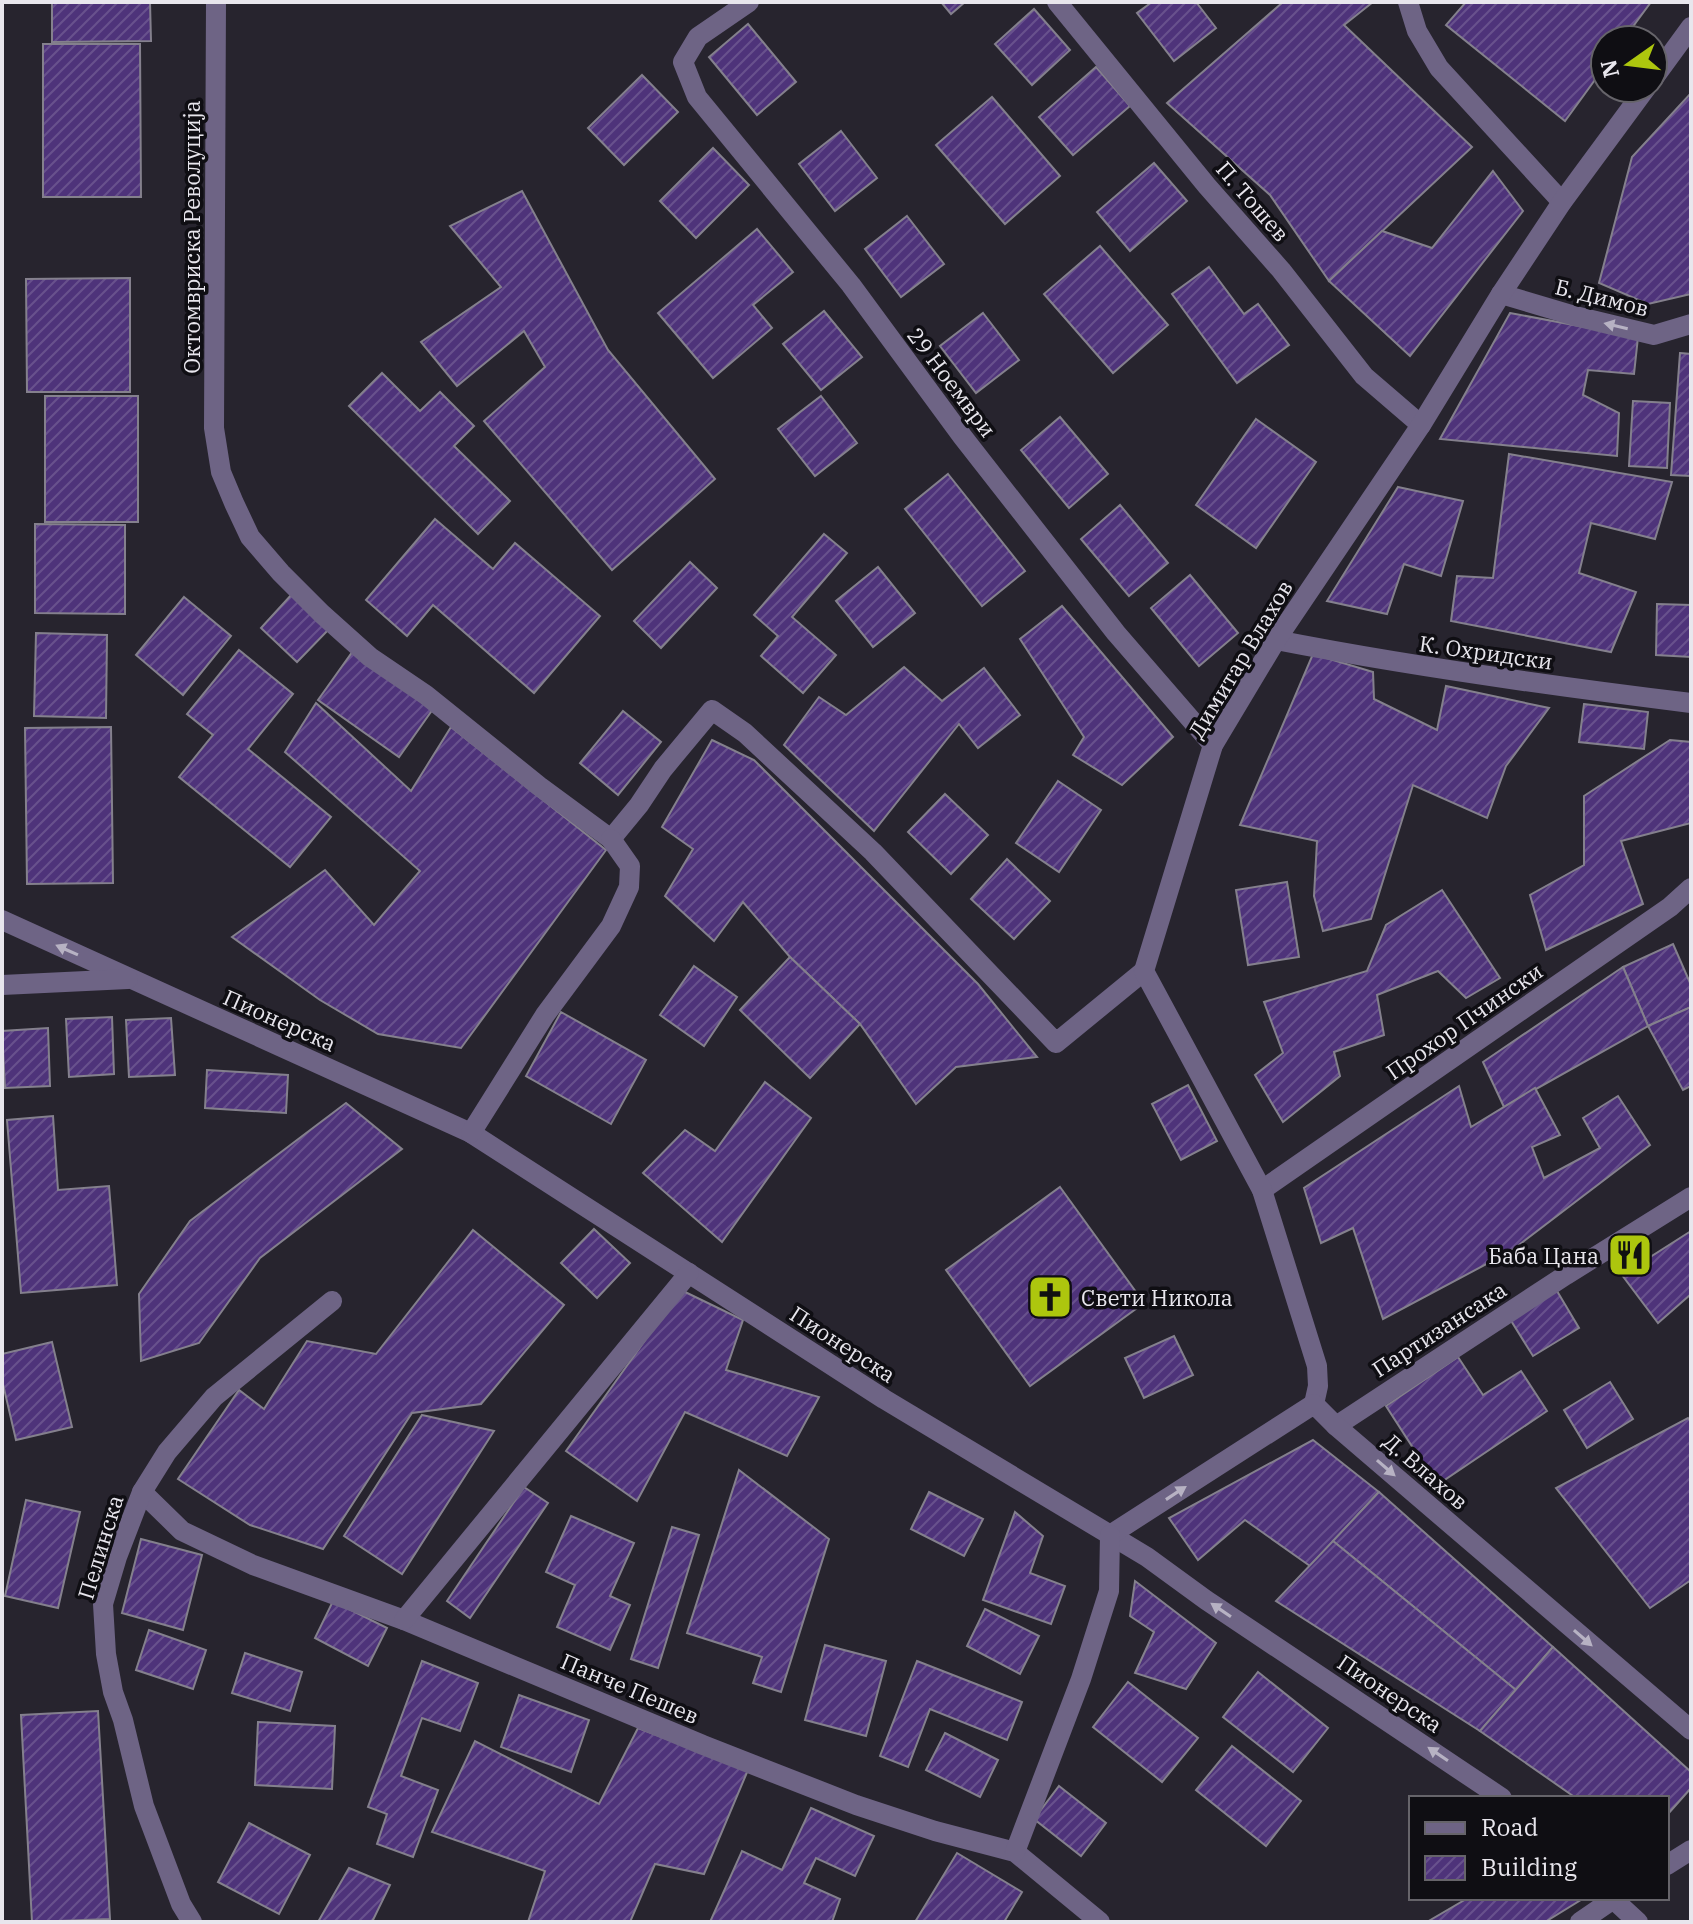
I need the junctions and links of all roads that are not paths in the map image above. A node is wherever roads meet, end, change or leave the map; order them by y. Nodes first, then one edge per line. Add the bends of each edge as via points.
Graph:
1 (216, 2) edge
2 (749, 2) edge
3 (1057, 2) edge
4 (1408, 2) edge
5 (1691, 27) edge
6 (1669, 57) edge
7 (1634, 104) edge
8 (1562, 202) junction
9 (1501, 294) junction
10 (1691, 324) edge
11 (1421, 425) junction
12 (1276, 640) junction
13 (1691, 703) edge
14 (1213, 745) junction
15 (611, 839) junction
16 (1691, 888) edge
17 (2, 920) edge
18 (1144, 971) junction
19 (132, 979) junction
20 (2, 985) edge
21 (471, 1133) junction
22 (1262, 1190) junction
23 (1691, 1197) edge
24 (689, 1273) junction
25 (332, 1301) dead end
26 (1314, 1404) junction
27 (1336, 1426) junction
28 (142, 1492) junction
29 (1110, 1535) junction
30 (404, 1620) junction
31 (1691, 1730) edge
32 (1499, 1796) edge
33 (1691, 1850) edge
34 (1015, 1852) junction
35 (1669, 1864) edge
36 (1613, 1900) edge
37 (1615, 1900) edge
38 (192, 1922) edge
39 (1100, 1922) edge
40 (1580, 1922) edge
41 (1638, 1922) edge

1 - 15 street, Октомвриска Револуција via 214,428 221,472 250,537 370,657
2 - 14 street, 29 Ноември via 698,37 683,62 697,97 851,285 1116,633
3 - 11 street, П. Тошев via 1364,376
4 - 8 street via 1417,31 1439,68
5 - 6 street
7 - 8 street, Димитар Влахов
8 - 9 street, Димитар Влахов
10 -> 9 street, Б. Димов via 1654,335
9 - 11 street, Димитар Влахов
11 - 12 street, Димитар Влахов
12 - 13 street, К. Охридски via 1395,663
12 - 14 street, Димитар Влахов
14 - 18 street, Димитар Влахов
15 - 18 street via 712,710 745,733 873,852 1056,1043
15 - 21 street via 630,866 629,887 611,926 545,1015
16 - 22 street, Прохор Пчински
19 -> 17 street, Пионерска
18 - 22 street
19 - 20 street, Пионерска
19 - 21 street, Пионерска
21 - 24 street, Пионерска
22 - 26 street via 1317,1366
23 - 27 street, Партизансака
24 - 29 street, Пионерска
24 - 30 street
25 - 28 street, Пелинска via 214,1397 167,1452
26 - 27 street, Д. Влахов
29 -> 26 street
27 -> 31 street, Д. Влахов
28 - 30 street, Панче Пешев via 182,1531 253,1565
28 - 38 street, Пелинска via 103,1604 106,1654 144,1806
32 -> 29 street, Пионерска
29 - 34 street via 1109,1591
30 - 34 street, Панче Пешев via 856,1805
33 - 35 street
34 - 39 street, Панче Пешев
36 - 40 street
37 - 41 street

